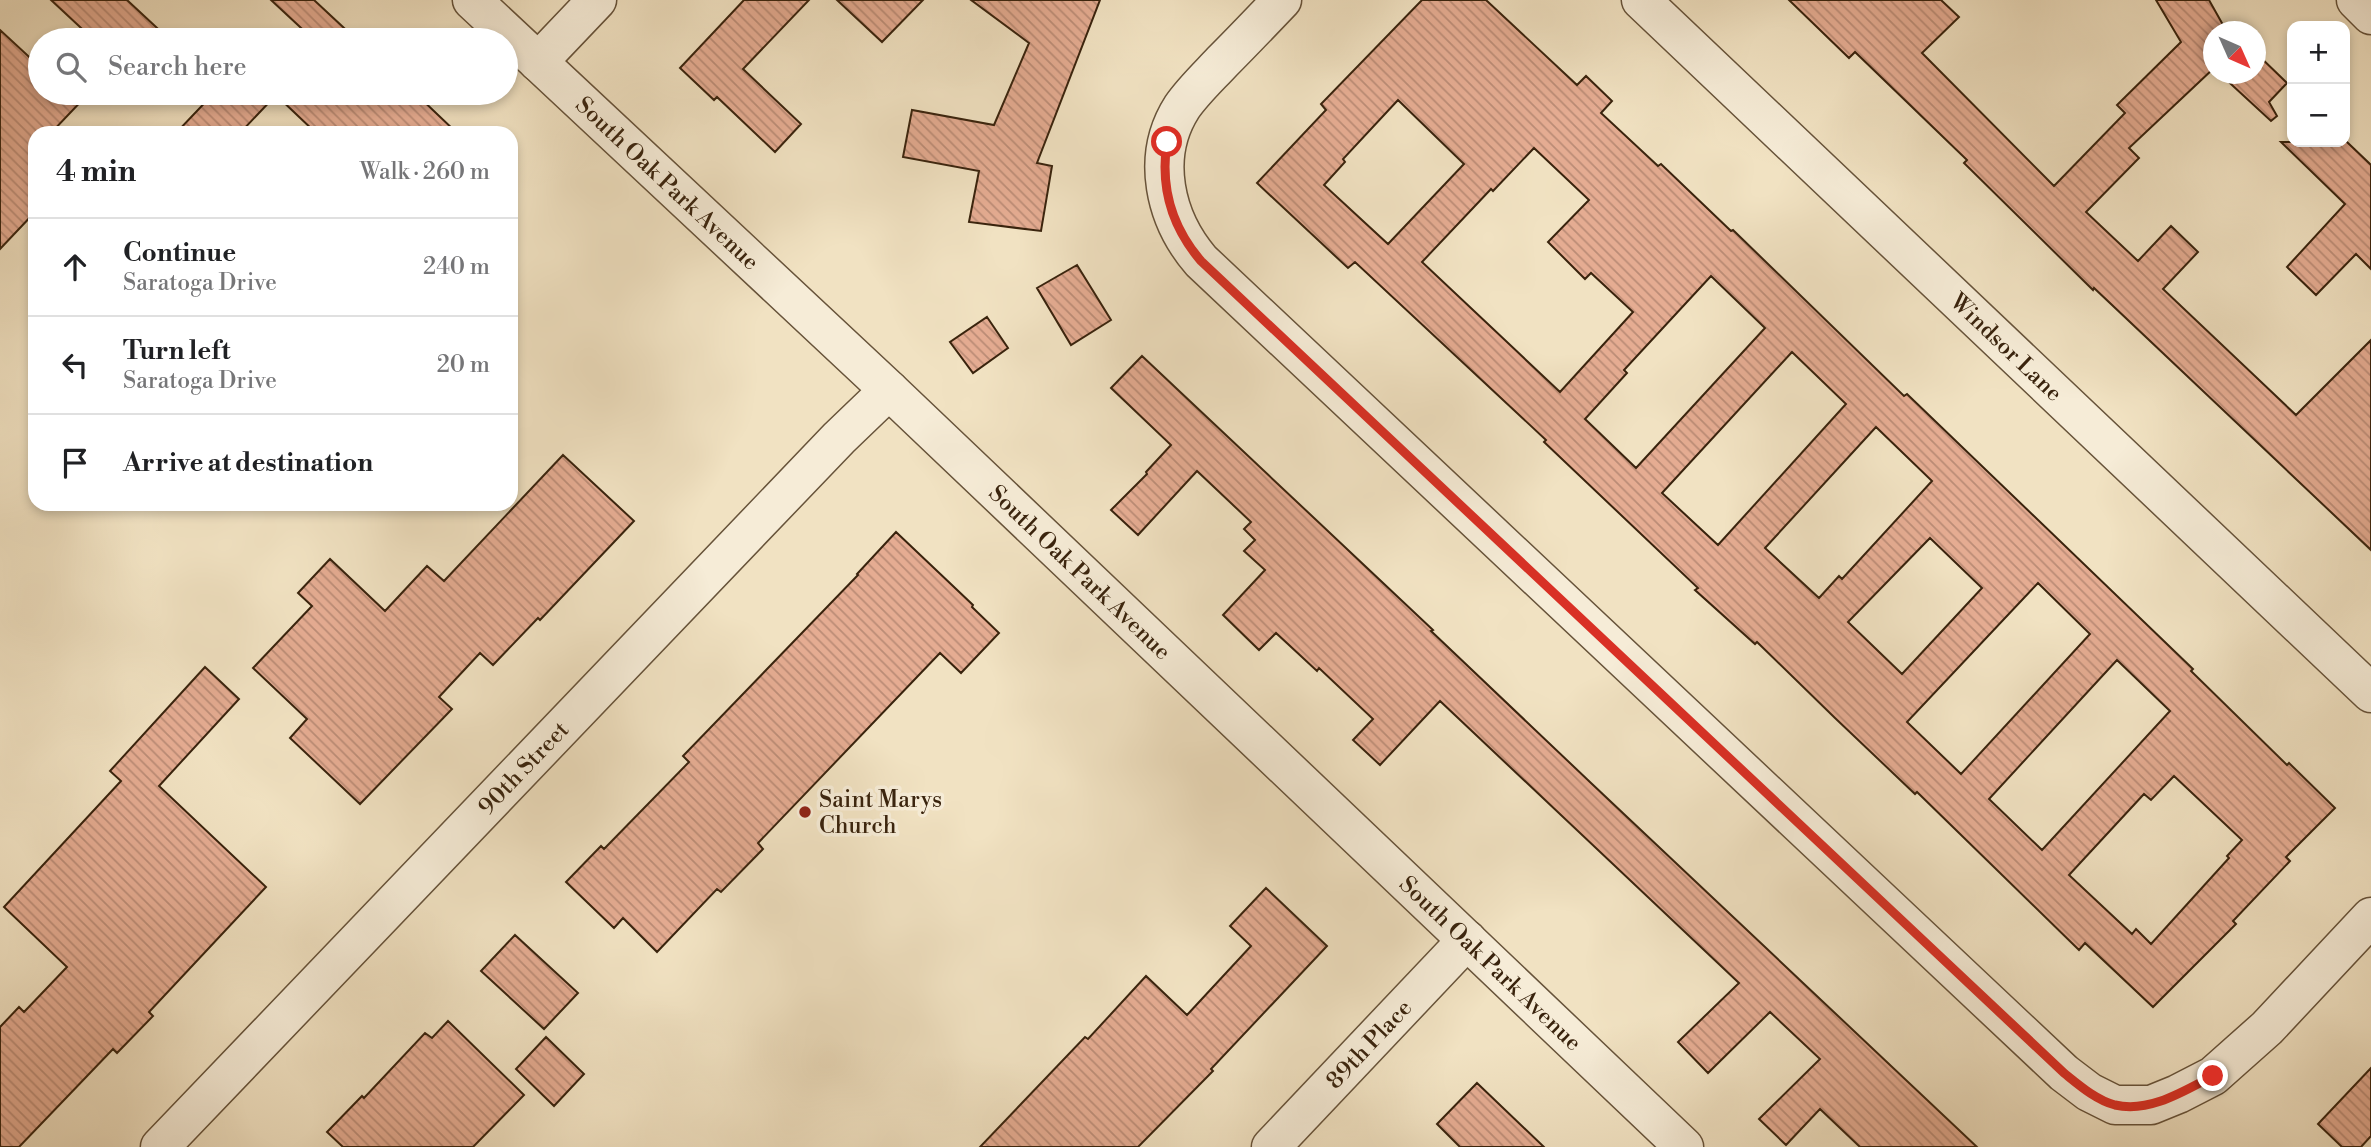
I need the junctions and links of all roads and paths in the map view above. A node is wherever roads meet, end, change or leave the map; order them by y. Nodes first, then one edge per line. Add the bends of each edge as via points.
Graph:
1 (472, 0) edge
2 (597, 0) edge
3 (1282, 0) edge
4 (1641, 0) edge
5 (2356, 0) edge
6 (2371, 15) edge
7 (502, 28) edge
8 (518, 43) edge
9 (538, 62) junction
10 (889, 390) junction
11 (2371, 693) edge
12 (2371, 917) edge
13 (1467, 940) junction
14 (160, 1147) edge
15 (1271, 1147) edge
16 (1684, 1147) edge

1 - 7 street, South Oak Park Avenue
2 - 9 street
3 - 12 street via 1182,107 1167,142 1166,189 1185,243 2064,1073 2115,1105 2151,1105 2178,1094 2213,1076 2267,1028
4 - 11 street, Windsor Lane
5 - 6 street
8 - 9 street, South Oak Park Avenue
9 - 10 street, South Oak Park Avenue
10 - 13 street, South Oak Park Avenue
10 - 14 street, 90th Street
13 - 15 street, 89th Place
13 - 16 street, South Oak Park Avenue

